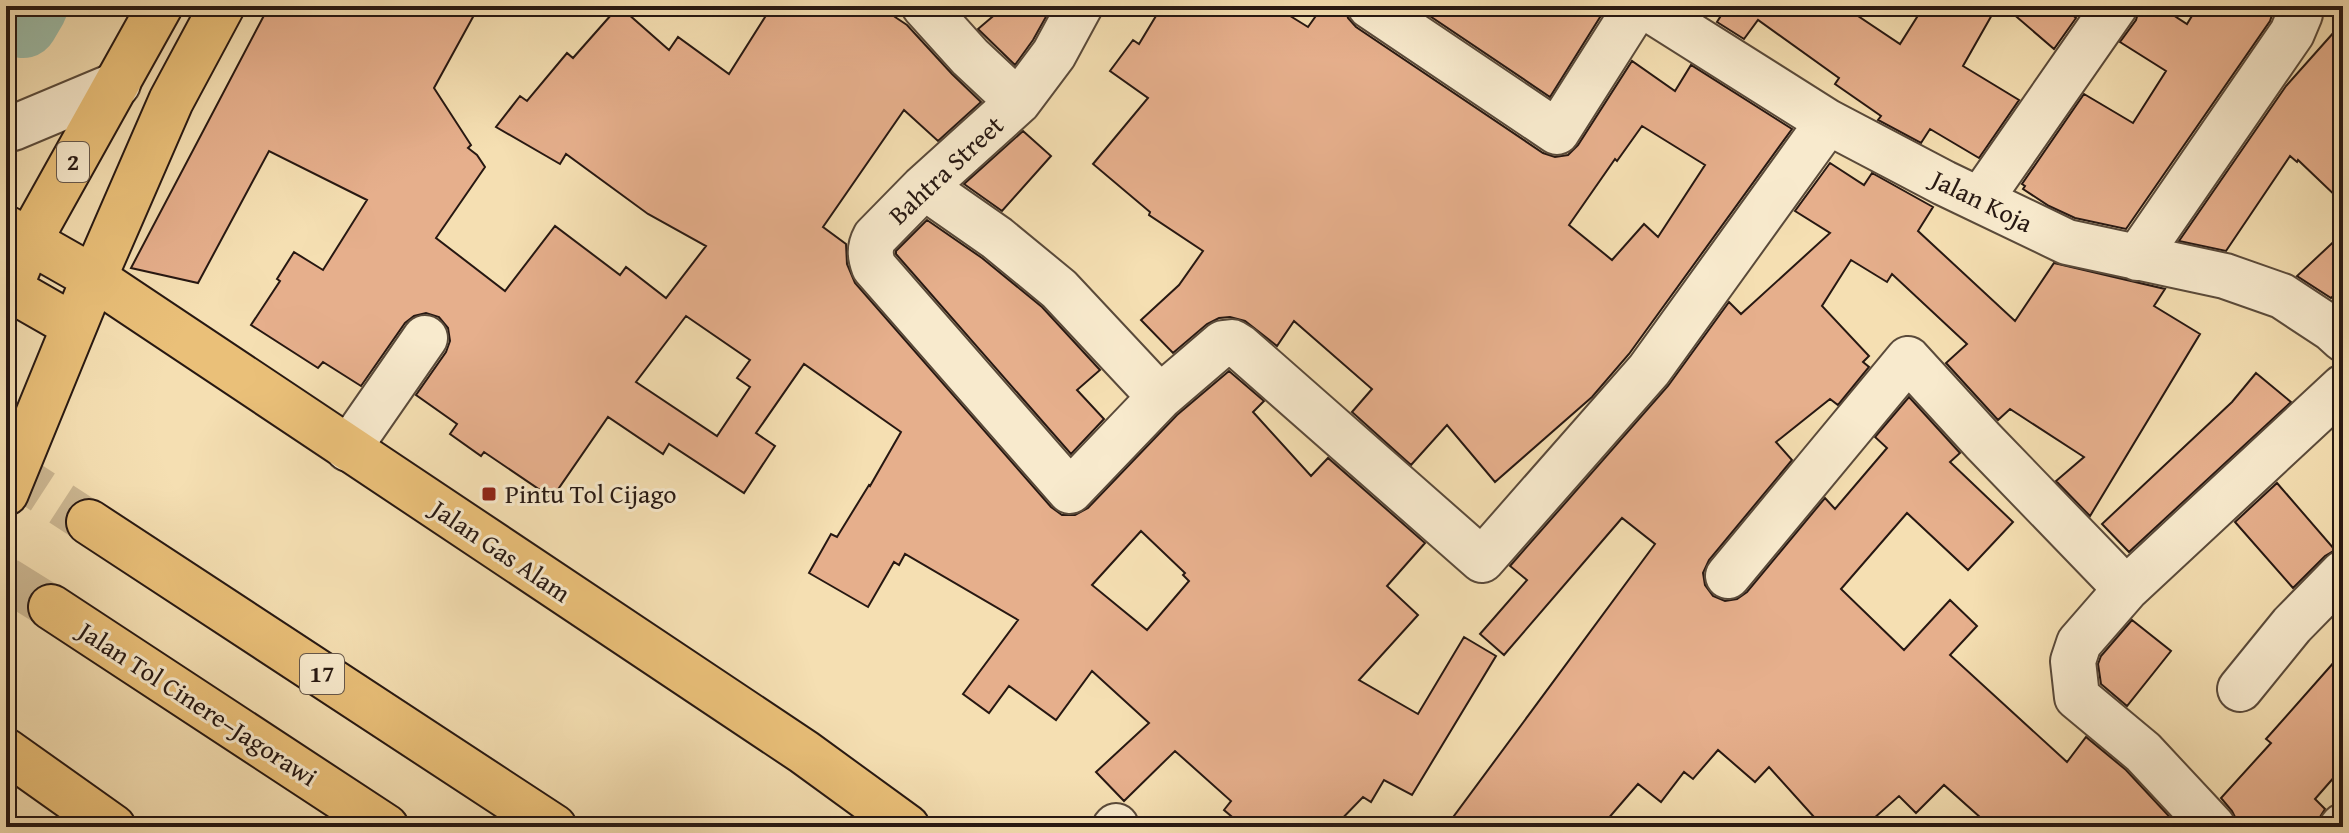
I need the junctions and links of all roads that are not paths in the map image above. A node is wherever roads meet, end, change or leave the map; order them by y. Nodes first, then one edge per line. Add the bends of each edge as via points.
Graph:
1 (160, 6) edge
2 (222, 6) edge
3 (924, 6) edge
4 (1080, 6) edge
5 (1370, 6) edge
6 (1637, 6) edge
7 (1644, 6) edge
8 (2115, 6) edge
9 (2299, 6) edge
10 (118, 84) junction
11 (1018, 102) junction
12 (1828, 122) junction
13 (10, 127) edge
14 (924, 187) junction
15 (1980, 200) junction
16 (17, 234) edge
17 (2137, 258) junction
18 (94, 278) junction
19 (7, 291) edge
20 (74, 326) junction
21 (425, 338) dead end
22 (2343, 339) edge
23 (2343, 387) edge
24 (1160, 397) junction
25 (348, 449) junction
26 (6, 493) edge
27 (89, 522) tunnel mouth
28 (2343, 573) edge
29 (1728, 576) dead end
30 (2126, 589) junction
31 (51, 607) tunnel mouth
32 (2240, 689) dead end
33 (6, 751) edge
34 (113, 827) edge
35 (386, 827) edge
36 (554, 827) edge
37 (907, 827) edge
38 (2213, 827) edge

1 - 10 main road, 2
2 - 18 main road via 171,101
3 - 11 street, Bahtra Street
4 - 11 street, Bahtra Street via 1054,54
5 - 6 street via 1557,132
7 - 12 street, Jalan Koja
8 - 15 street
9 - 17 street via 2292,33
10 - 13 street
10 - 16 main road, 2
11 - 14 street, Bahtra Street
12 - 15 street, Jalan Koja
12 - 24 street via 1649,370 1482,560 1232,342 1223,343
14 - 24 street via 1059,289
14 - 24 street, Bahtra Street via 875,237 870,256 874,267 1070,491
15 - 17 street, Jalan Koja via 2067,242
16 - 18 main road, Jalan Gas Alam
16 - 19 main road, 2
17 - 22 street, Jalan Koja via 2225,276 2282,296
18 - 20 main road
18 - 25 main road, Jalan Gas Alam
19 - 20 main road
20 - 26 main road
21 - 25 street
23 - 30 street
25 - 37 main road, Jalan Gas Alam via 791,743
27 - 36 main road, 17
28 - 32 street
29 - 30 street via 1908,359
30 - 38 street via 2079,643 2073,661 2077,697 2143,752
31 - 35 main road, Jalan Tol Cinere–Jagorawi
33 - 34 main road

